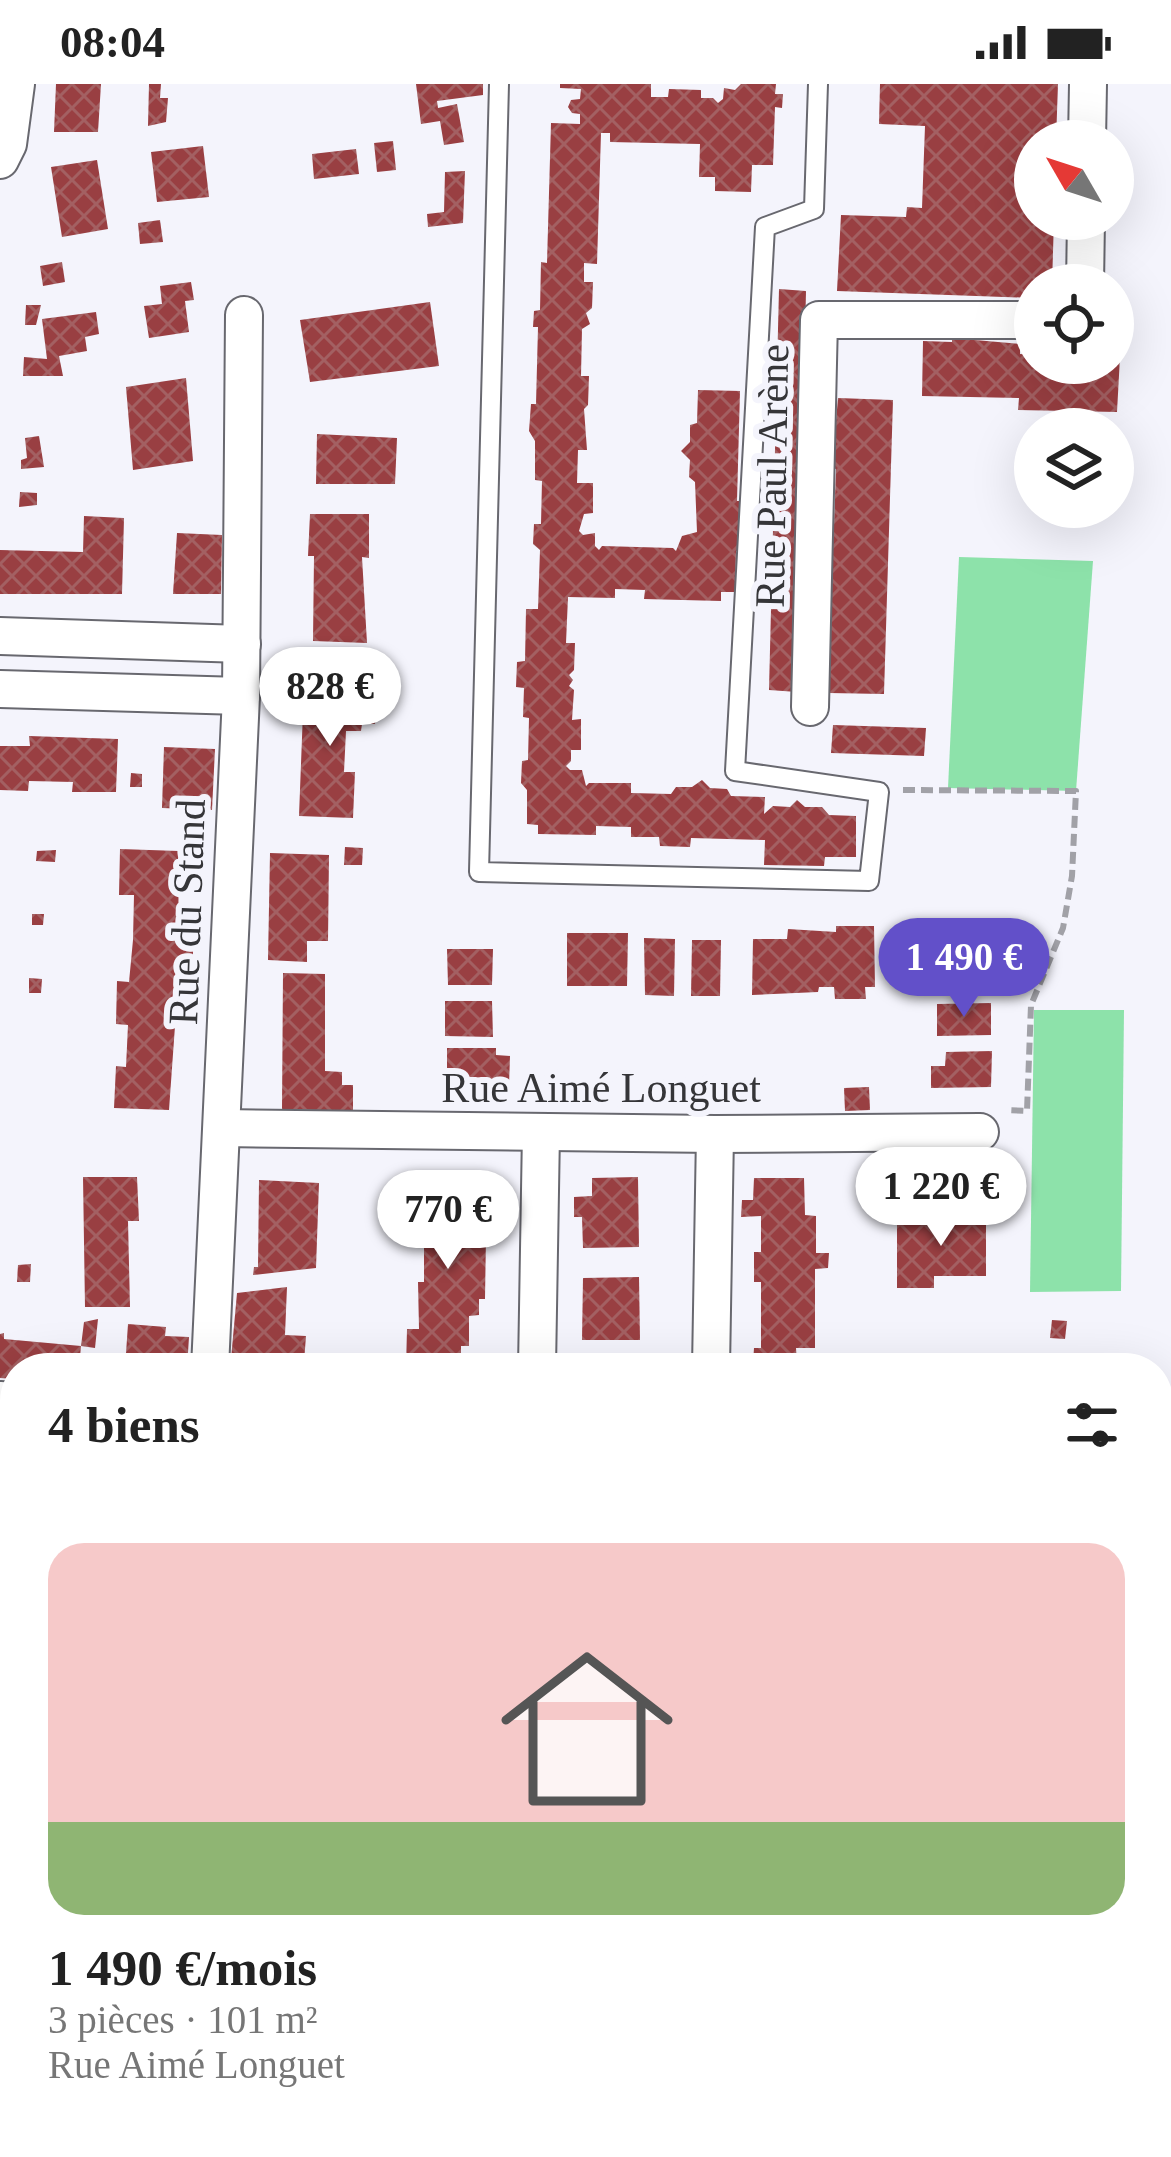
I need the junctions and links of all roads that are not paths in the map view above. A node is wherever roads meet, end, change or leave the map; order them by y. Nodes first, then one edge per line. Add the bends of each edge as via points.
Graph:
1 (16, 84) edge
2 (499, 84) edge
3 (818, 84) edge
4 (1088, 84) edge
5 (1088, 120) edge
6 (0, 160) edge
7 (244, 315) dead end
8 (1014, 320) edge
9 (0, 636) edge
10 (242, 644) junction
11 (0, 688) edge
12 (241, 696) junction
13 (810, 706) dead end
14 (222, 1128) junction
15 (541, 1132) junction
16 (980, 1132) road end
17 (715, 1134) junction
18 (211, 1353) edge
19 (537, 1353) edge
20 (711, 1353) edge

1 - 6 street
2 - 3 lane via 478,872 868,881 879,792 735,771 765,227 814,209
4 - 5 street
7 - 10 street, Rue du Stand
8 - 13 street, Rue Paul Arène via 819,320
9 - 10 street
10 - 12 street, Rue du Stand
11 - 12 street
12 - 14 street, Rue du Stand
14 - 15 street, Rue Aimé Longuet
14 - 18 street, Rue du Stand
15 - 17 street, Rue Aimé Longuet
15 - 19 street
16 - 17 street, Rue Aimé Longuet
17 - 20 street

